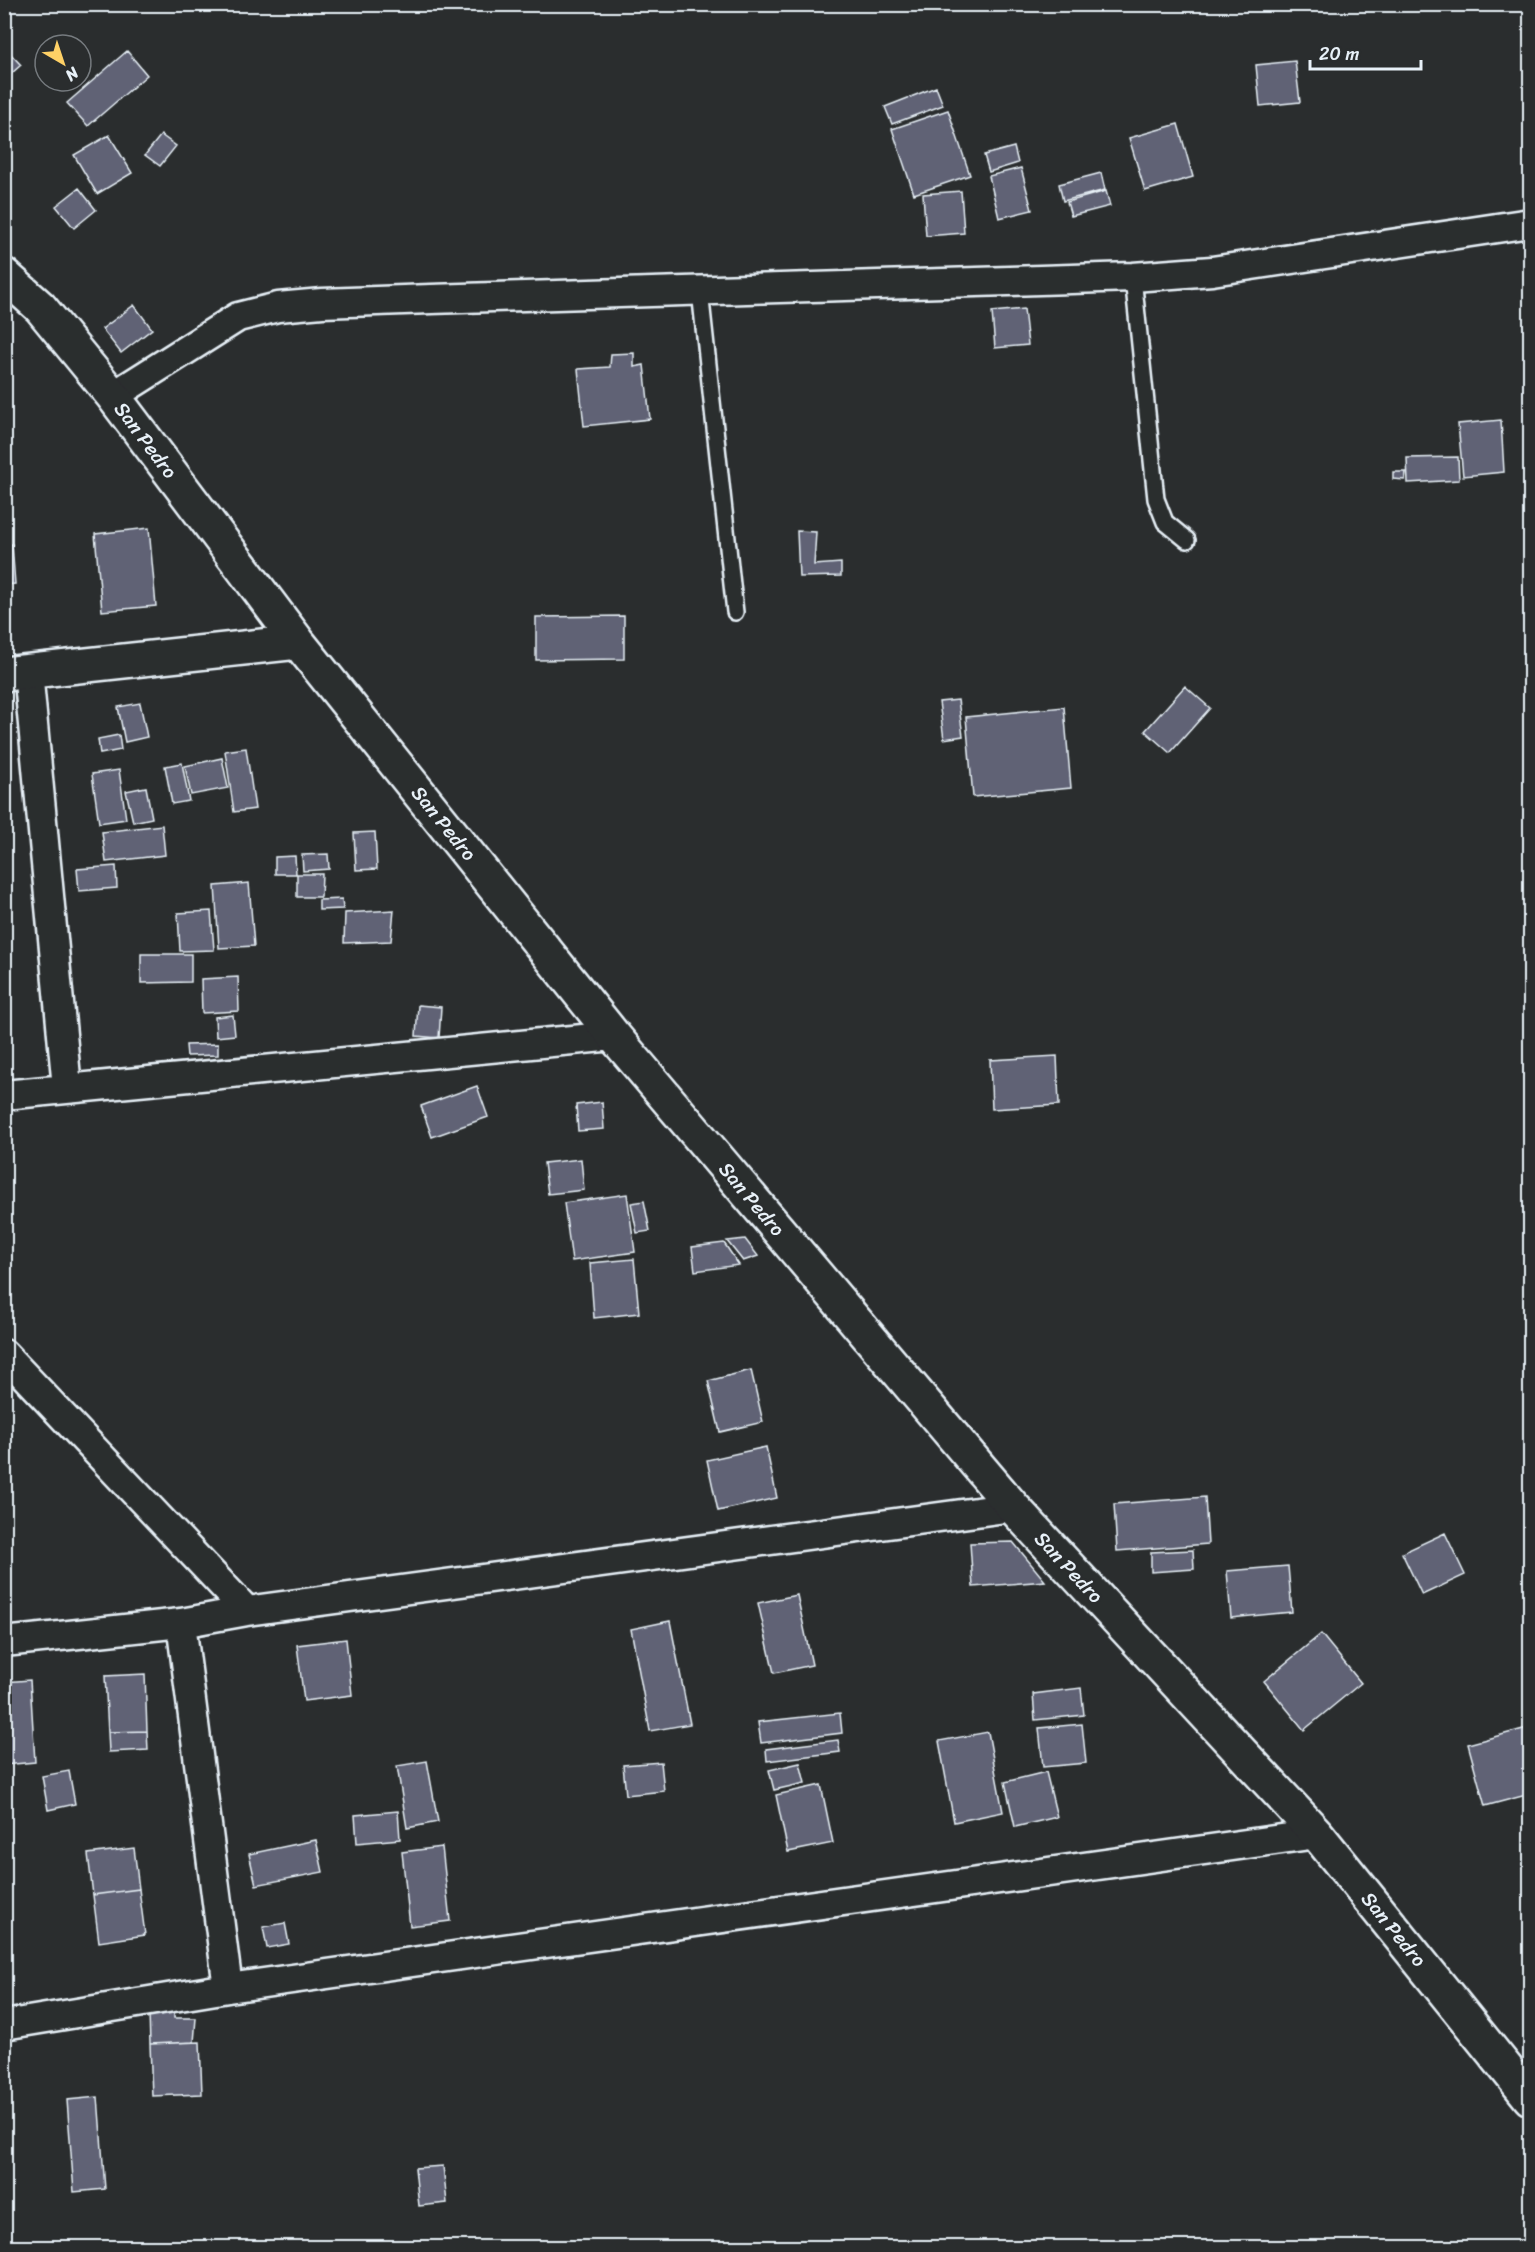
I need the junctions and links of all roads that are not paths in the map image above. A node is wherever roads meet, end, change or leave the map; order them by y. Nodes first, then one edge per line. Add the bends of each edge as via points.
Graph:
1 (1530, 223) edge
2 (4, 275) edge
3 (1133, 277) junction
4 (700, 291) junction
5 (113, 396) junction
6 (1187, 540) dead end
7 (735, 612) dead end
8 (298, 642) junction
9 (16, 672) edge
10 (614, 1036) junction
11 (67, 1088) junction
12 (4, 1095) edge
13 (4, 1354) edge
14 (1013, 1507) junction
15 (247, 1611) junction
16 (182, 1623) junction
17 (4, 1642) edge
18 (1317, 1834) junction
19 (228, 1988) junction
20 (4, 2025) edge
21 (1530, 2098) edge

1 - 3 street via 1212,271
2 - 5 street, San Pedro via 40,307
3 - 4 street
3 - 6 lane via 1156,499 1165,522
4 - 5 street via 431,298 278,307 238,317
4 - 7 lane
5 - 8 street, San Pedro
8 - 9 street
8 - 10 street, San Pedro
9 - 11 street
10 - 11 street
10 - 14 street, San Pedro
11 - 12 street
13 - 15 street
14 - 15 street
14 - 18 street, San Pedro
15 - 16 street
16 - 17 street
16 - 19 street
18 - 19 street
18 - 21 street, San Pedro
19 - 20 street

